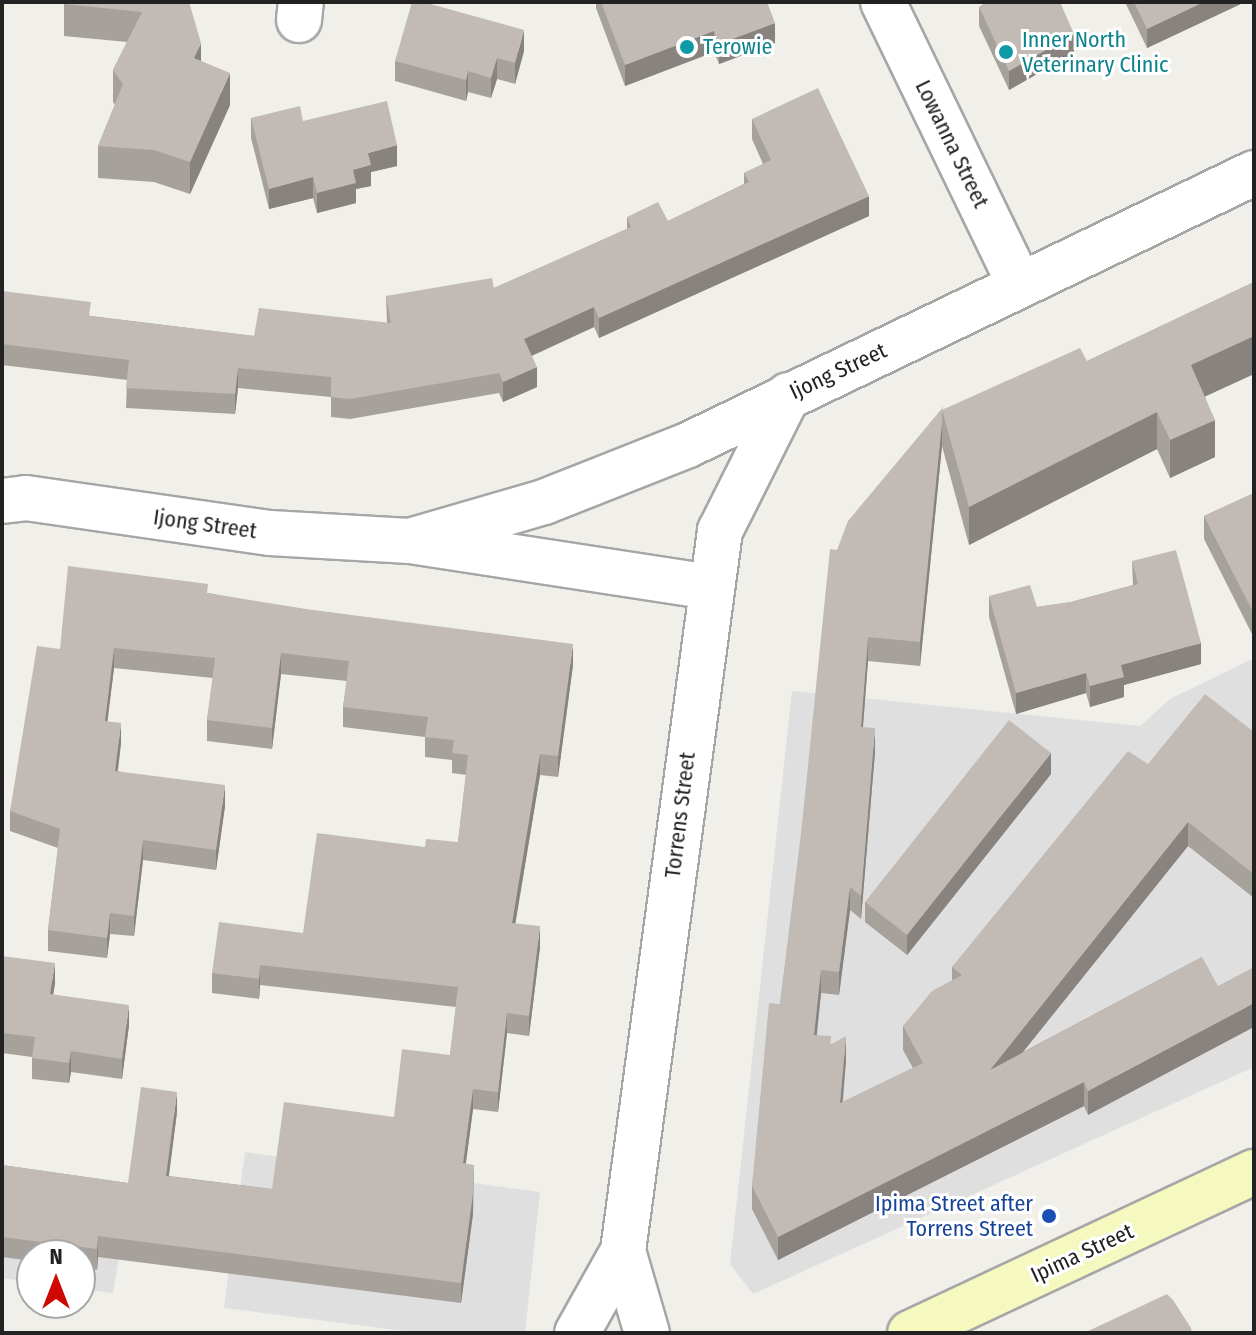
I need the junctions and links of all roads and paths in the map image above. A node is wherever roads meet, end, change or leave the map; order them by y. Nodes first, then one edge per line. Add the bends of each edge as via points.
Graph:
1 (883, 2) edge
2 (1254, 173) edge
3 (1020, 285) junction
4 (788, 395) junction
5 (2, 501) edge
6 (410, 541) junction
7 (711, 587) junction
8 (1254, 1172) edge
9 (623, 1251) junction
10 (577, 1333) edge
11 (647, 1333) edge
12 (910, 1333) edge

1 - 3 street, Lowanna Street
2 - 3 street, Ijong Street
3 - 4 street, Ijong Street
4 - 6 street, Ijong Street via 688,445 544,502
4 - 7 street, Torrens Street via 720,531
5 - 6 street, Ijong Street via 26,498 270,533
6 - 7 street, Ijong Street
7 - 9 street, Torrens Street
8 - 12 street, Ipima Street
9 - 10 street, Torrens Street
9 - 11 street, Torrens Street

